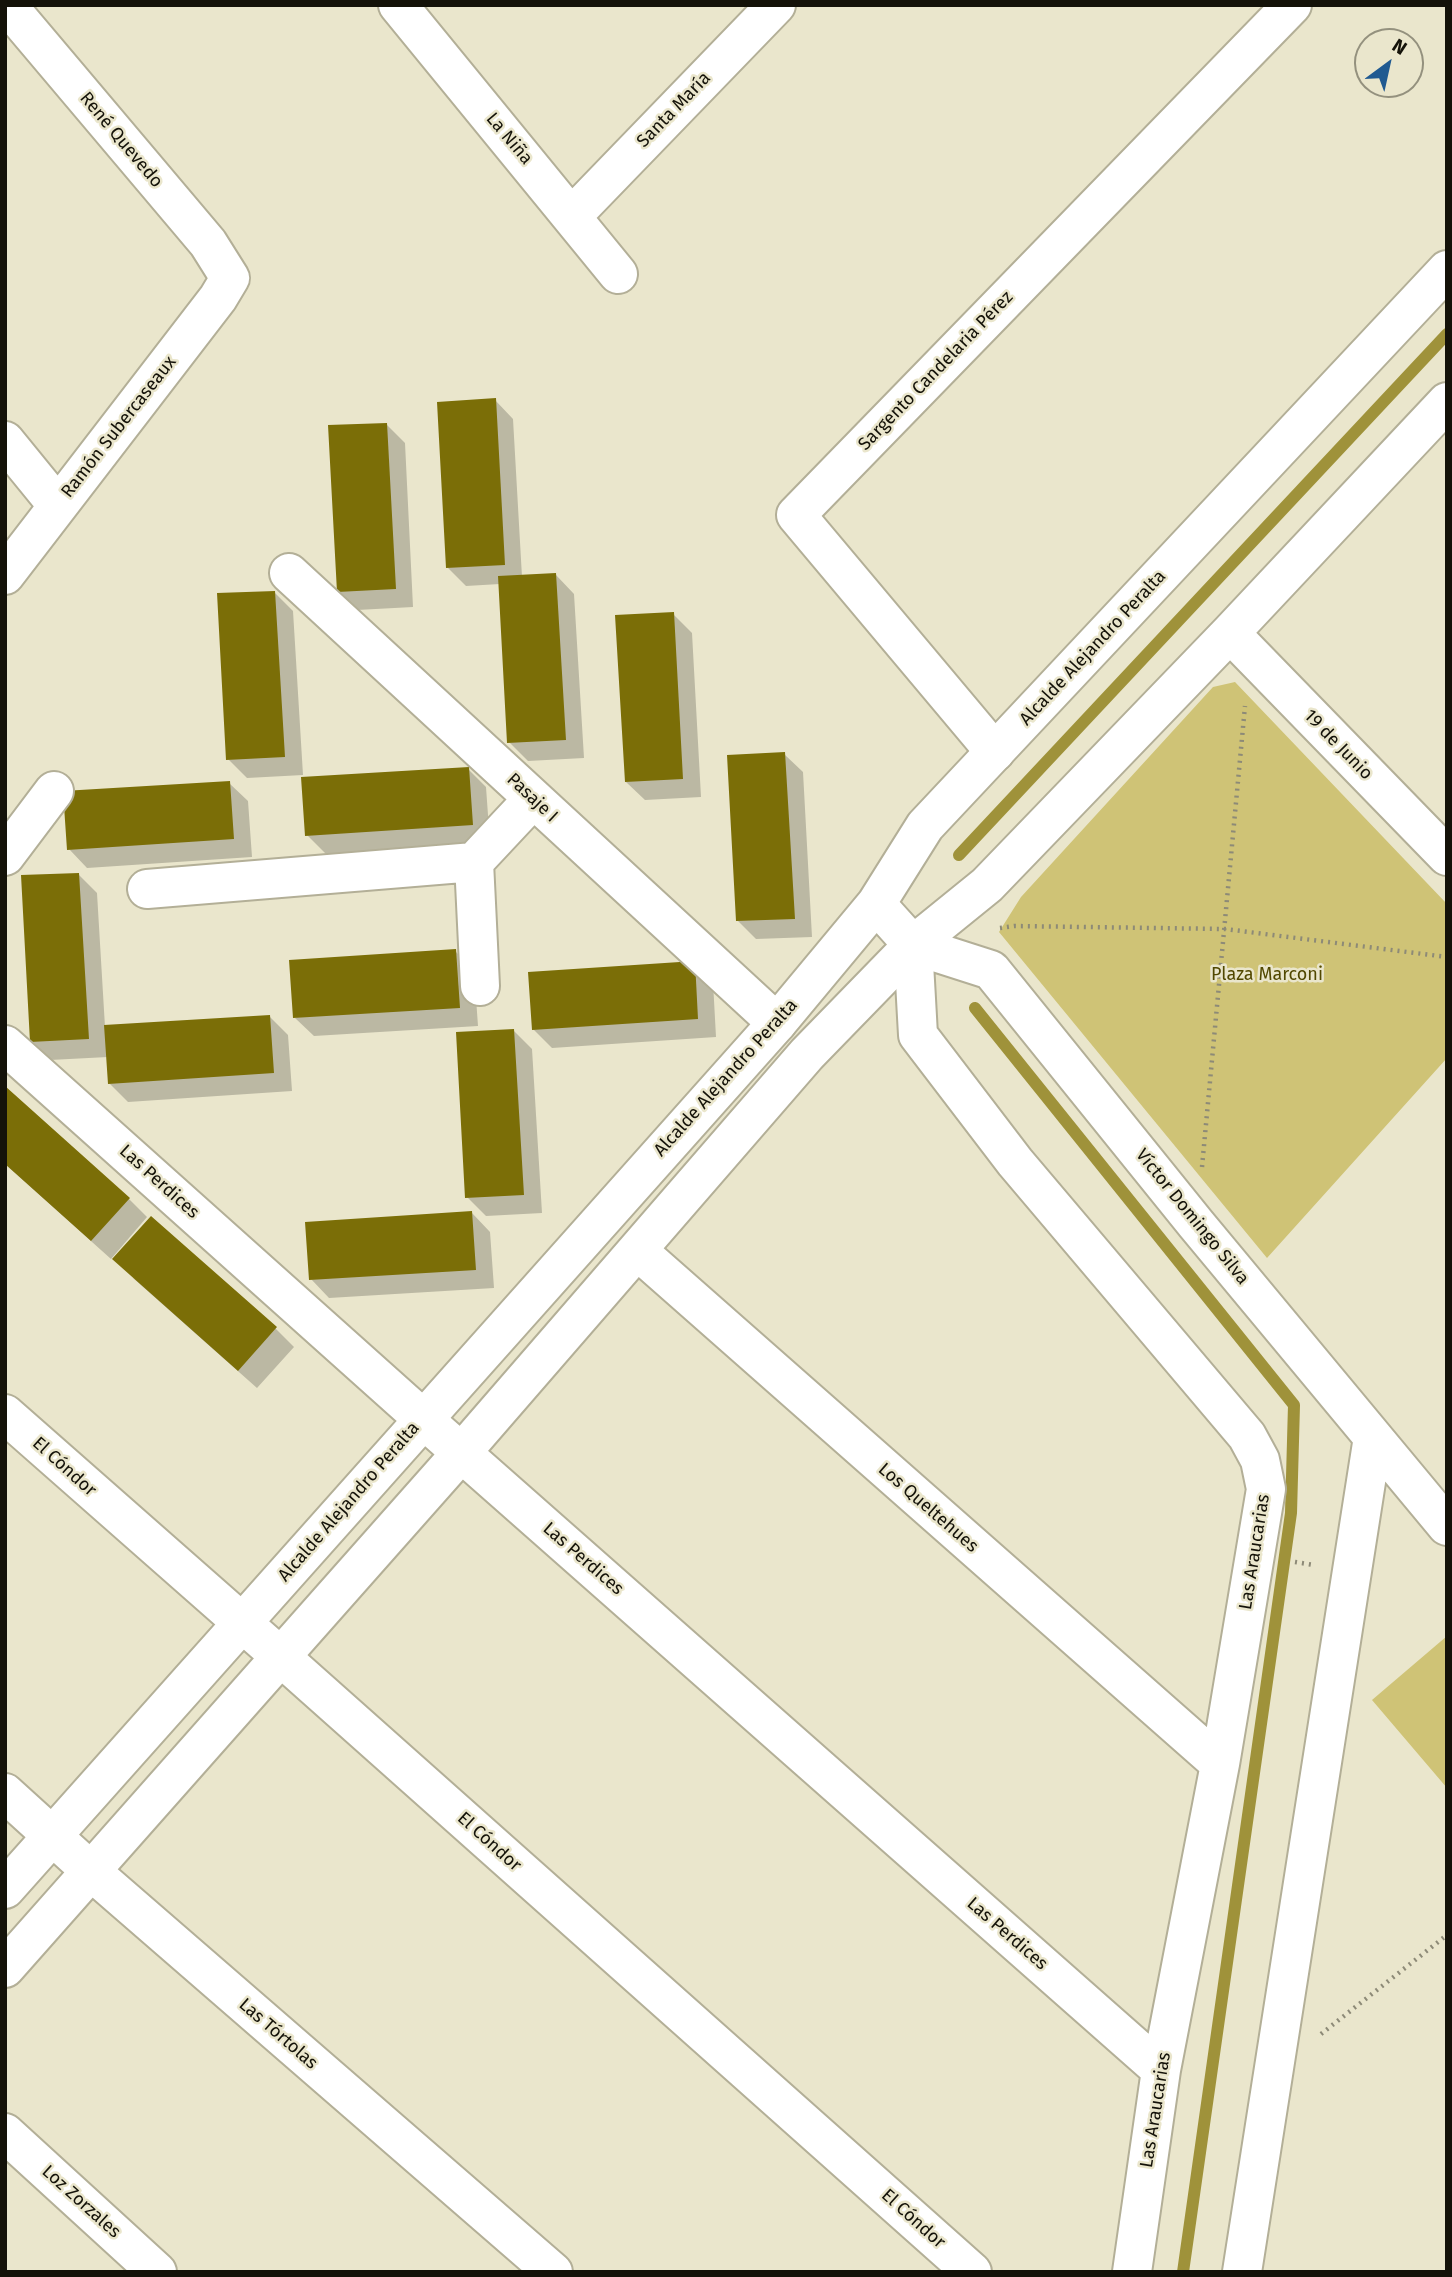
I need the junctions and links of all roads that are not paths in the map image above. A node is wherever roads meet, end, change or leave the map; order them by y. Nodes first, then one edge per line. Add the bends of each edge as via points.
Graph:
1 (7, 5) edge
2 (398, 5) edge
3 (776, 5) edge
4 (1292, 5) edge
5 (572, 216) junction
6 (1447, 270) edge
7 (618, 274) dead end
8 (230, 278) joint
9 (1447, 402) edge
10 (5, 441) edge
11 (58, 506) junction
12 (289, 573) dead end
13 (5, 575) edge
14 (1230, 633) junction
15 (995, 752) junction
16 (54, 791) dead end
17 (533, 799) junction
18 (5, 856) edge
19 (1447, 856) edge
20 (474, 862) junction
21 (147, 888) dead end
22 (876, 904) junction
23 (913, 945) junction
24 (480, 986) dead end
25 (777, 1023) junction
26 (5, 1045) edge
27 (638, 1251) junction
28 (5, 1414) edge
29 (422, 1418) junction
30 (1373, 1437) junction
31 (461, 1452) junction
32 (1447, 1526) edge
33 (242, 1623) junction
34 (281, 1657) junction
35 (1220, 1764) junction
36 (5, 1793) edge
37 (51, 1835) junction
38 (92, 1872) junction
39 (5, 1889) edge
40 (5, 1968) edge
41 (1161, 2070) junction
42 (5, 2133) edge
43 (962, 2268) edge
44 (151, 2270) edge
45 (553, 2272) edge
46 (1132, 2272) edge
47 (1242, 2272) edge

1 - 8 street, René Quevedo via 208,243
2 - 5 street, La Niña
3 - 5 street, Santa María
4 - 15 street, Sargento Candelaria Pérez via 796,515
5 - 7 street, La Niña
6 - 15 street, Alcalde Alejandro Peralta
8 - 11 street, Ramón Subercaseaux
9 - 14 street
10 - 11 street
11 - 13 street, Ramón Subercaseaux
12 - 17 street, Pasaje I
14 - 19 street, 19 de Junio
14 - 23 street via 986,885
15 - 22 street, Alcalde Alejandro Peralta via 925,826
16 - 18 street
17 - 20 street
17 - 25 street, Pasaje I
20 - 21 street
20 - 24 street
22 - 23 street
22 - 25 street, Alcalde Alejandro Peralta
23 - 27 street via 801,1061
23 - 30 street, Víctor Domingo Silva via 991,970
23 - 35 street, Las Araucarias via 918,1035 1015,1162 1247,1436 1260,1460 1266,1489
25 - 29 street, Alcalde Alejandro Peralta
26 - 29 street, Las Perdices
27 - 31 street
27 - 35 street, Los Queltehues
28 - 33 street, El Cóndor
29 - 31 street, Las Perdices
29 - 33 street, Alcalde Alejandro Peralta
30 - 32 street, Víctor Domingo Silva
30 - 47 street
31 - 34 street
31 - 41 street, Las Perdices
33 - 34 street, El Cóndor
33 - 37 street, Alcalde Alejandro Peralta
34 - 38 street
34 - 43 street, El Cóndor
35 - 41 street, Las Araucarias
36 - 37 street, Las Tórtolas
37 - 38 street, Las Tórtolas
37 - 39 street, Alcalde Alejandro Peralta
38 - 40 street
38 - 45 street, Las Tórtolas
41 - 46 street, Las Araucarias
42 - 44 street, Loz Zorzales

